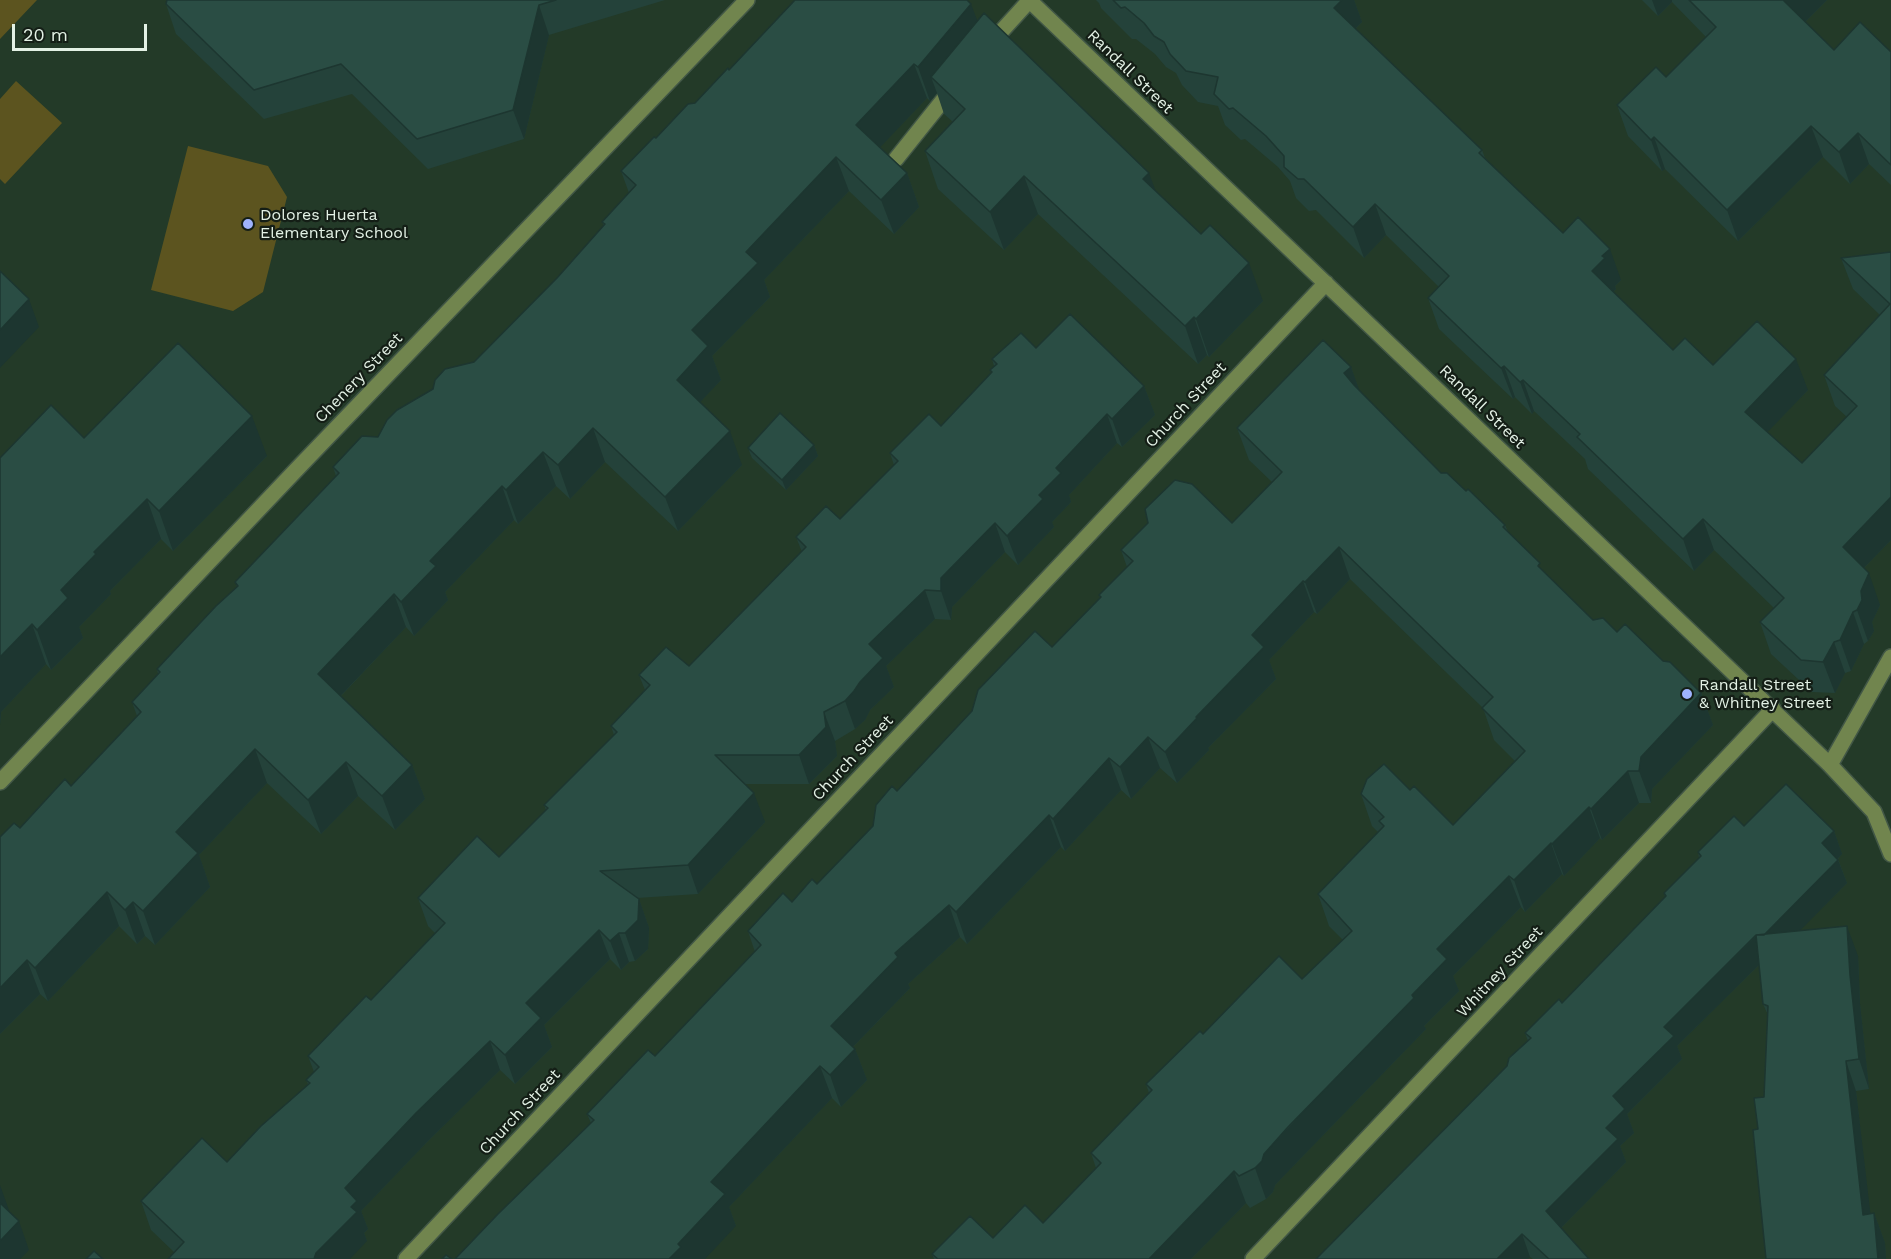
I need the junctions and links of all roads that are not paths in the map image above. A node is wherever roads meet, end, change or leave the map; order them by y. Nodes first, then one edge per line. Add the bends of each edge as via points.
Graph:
1 (747, 0) edge
2 (1029, 0) edge
3 (982, 54) edge
4 (961, 78) edge
5 (896, 159) edge
6 (1326, 283) junction
7 (1891, 657) edge
8 (1773, 709) junction
9 (1830, 765) junction
10 (0, 782) edge
11 (1891, 854) edge
12 (406, 1259) edge
13 (1253, 1259) edge

1 - 10 street, Chenery Street
2 - 3 street
2 - 6 street, Randall Street
4 - 5 street
6 - 8 street, Randall Street
6 - 12 street, Church Street
7 - 9 street
8 - 9 street, Randall Street
8 - 13 street, Whitney Street
9 - 11 street, Randall Street via 1874,812

